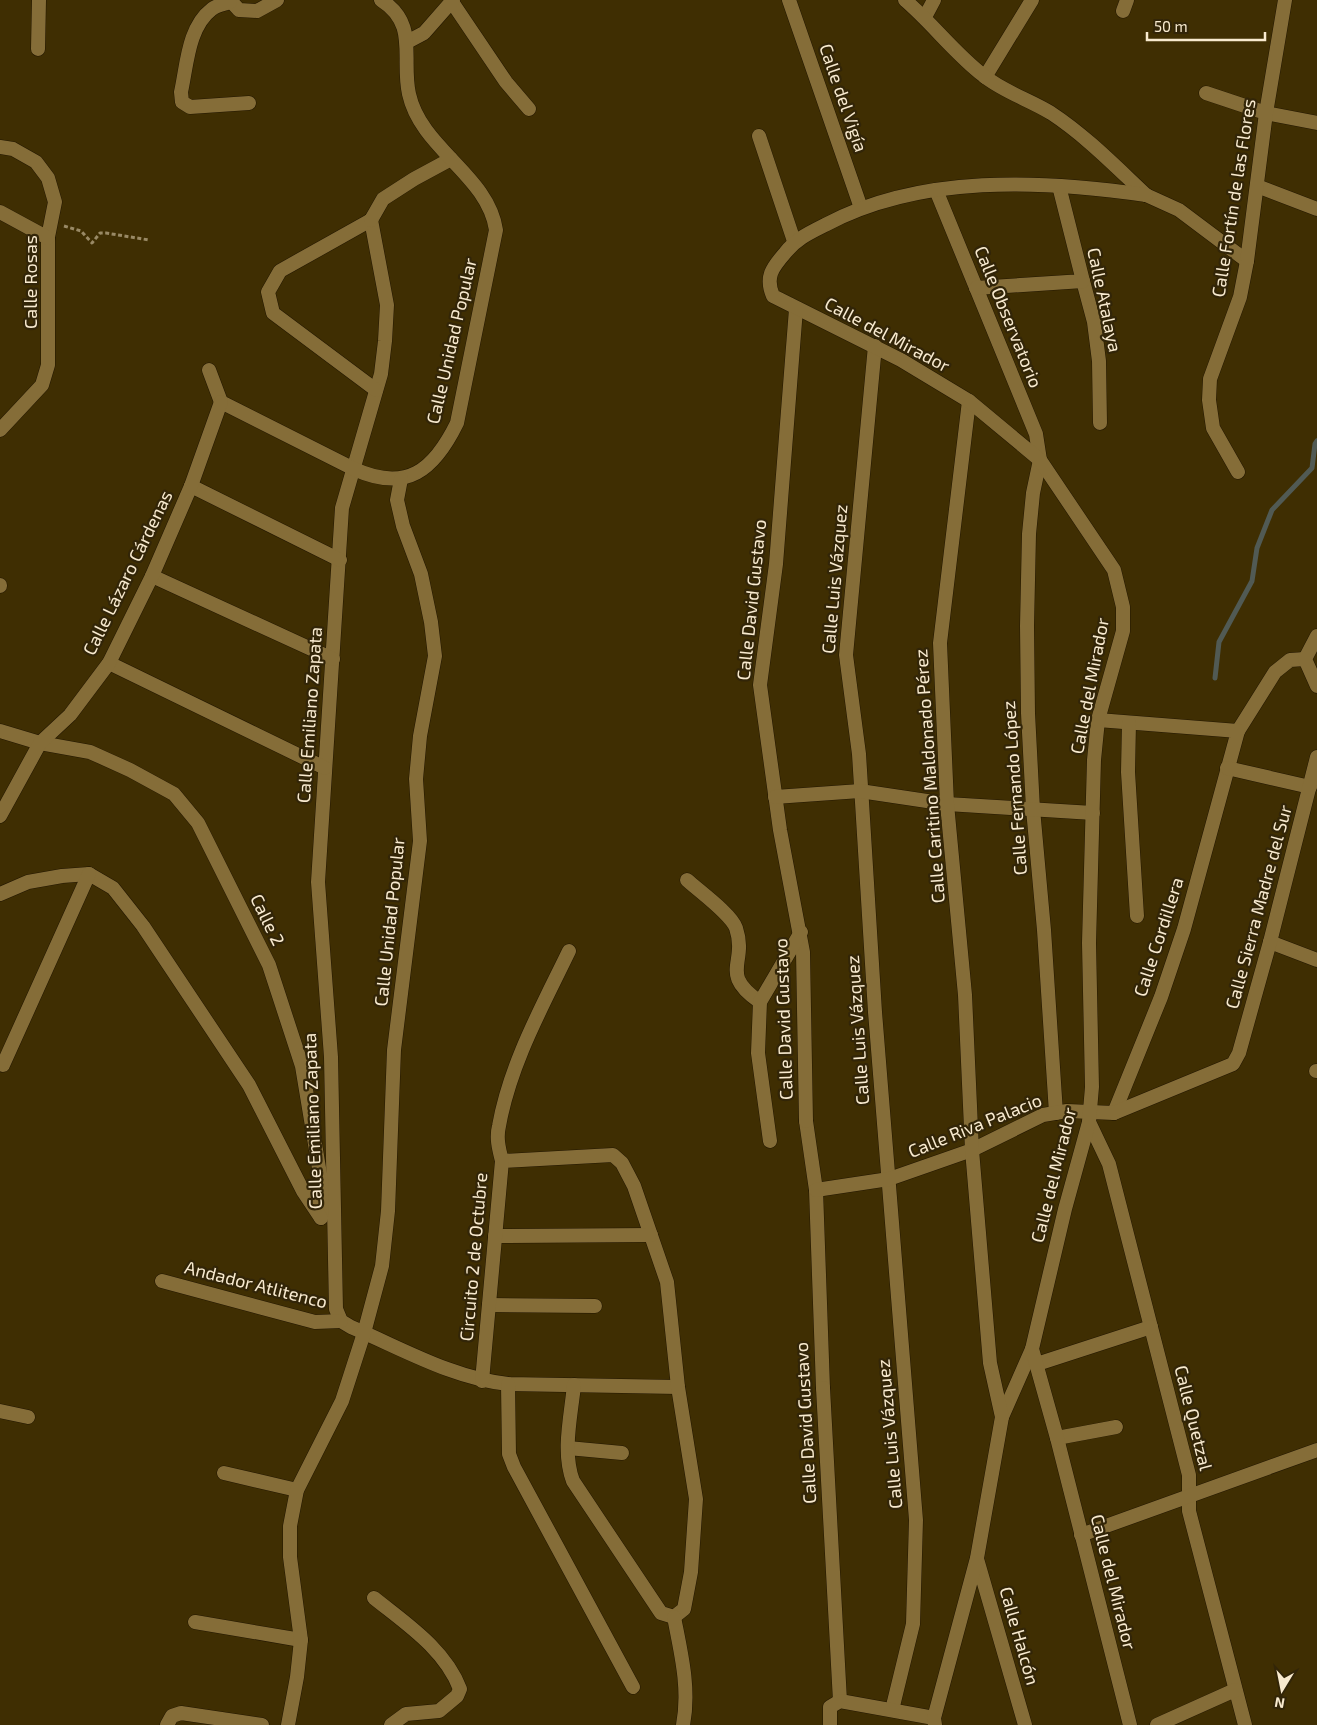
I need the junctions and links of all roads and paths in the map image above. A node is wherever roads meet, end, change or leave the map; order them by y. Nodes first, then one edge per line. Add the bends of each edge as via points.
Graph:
1 (39, 0) edge
2 (277, 0) edge
3 (381, 0) edge
4 (789, 0) edge
5 (905, 0) edge
6 (934, 0) edge
7 (1032, 0) edge
8 (1284, 0) edge
9 (230, 1) edge
10 (453, 1) edge
11 (925, 17) junction
12 (407, 42) junction
13 (38, 49) dead end
14 (985, 77) junction
15 (1206, 93) dead end
16 (249, 102) dead end
17 (529, 109) dead end
18 (1266, 113) junction
19 (1317, 123) edge
20 (759, 136) dead end
21 (0, 146) edge
22 (451, 159) junction
23 (1059, 186) junction
24 (1257, 186) junction
25 (936, 190) junction
26 (1146, 195) junction
27 (861, 208) junction
28 (1317, 209) edge
29 (0, 212) edge
30 (371, 220) junction
31 (51, 224) junction
32 (48, 238) junction
33 (149, 240) dead end
34 (794, 241) junction
35 (1247, 261) junction
36 (1082, 281) junction
37 (976, 288) junction
38 (796, 309) junction
39 (875, 346) junction
40 (209, 370) dead end
41 (376, 390) junction
42 (969, 401) junction
43 (221, 402) junction
44 (1100, 423) dead end
45 (0, 430) edge
46 (1040, 460) junction
47 (354, 469) junction
48 (1238, 472) dead end
49 (401, 479) junction
50 (191, 486) junction
51 (340, 560) junction
52 (152, 576) junction
53 (1317, 636) edge
54 (333, 659) junction
55 (1305, 659) junction
56 (109, 663) junction
57 (1317, 686) edge
58 (1098, 720) junction
59 (1130, 723) junction
60 (0, 731) edge
61 (1238, 731) junction
62 (40, 743) junction
63 (1317, 757) edge
64 (325, 768) junction
65 (1227, 768) junction
66 (1310, 786) junction
67 (860, 791) junction
68 (775, 797) junction
69 (947, 804) junction
70 (1033, 809) junction
71 (1093, 813) junction
72 (0, 816) edge
73 (89, 874) junction
74 (687, 880) dead end
75 (0, 894) edge
76 (1137, 916) dead end
77 (801, 932) junction
78 (1270, 942) junction
79 (569, 951) dead end
80 (1317, 960) edge
81 (760, 1002) junction
82 (0, 1064) edge
83 (1114, 1112) junction
84 (1056, 1113) junction
85 (1090, 1118) junction
86 (770, 1141) dead end
87 (972, 1150) junction
88 (502, 1161) junction
89 (889, 1180) junction
90 (816, 1190) junction
91 (321, 1218) junction
92 (651, 1234) junction
93 (495, 1236) junction
94 (334, 1237) junction
95 (162, 1281) dead end
96 (489, 1305) junction
97 (595, 1306) dead end
98 (341, 1321) junction
99 (1150, 1327) junction
100 (364, 1333) junction
101 (1032, 1349) junction
102 (1038, 1364) junction
103 (482, 1381) junction
104 (508, 1384) junction
105 (574, 1385) junction
106 (678, 1386) junction
107 (0, 1411) edge
108 (28, 1417) dead end
109 (1002, 1417) junction
110 (1116, 1427) dead end
111 (1057, 1438) junction
112 (568, 1448) junction
113 (1317, 1450) edge
114 (622, 1453) dead end
115 (224, 1473) dead end
116 (297, 1490) junction
117 (1188, 1496) junction
118 (1081, 1536) junction
119 (977, 1558) junction
120 (374, 1598) dead end
121 (674, 1617) junction
122 (196, 1622) dead end
123 (301, 1640) junction
124 (633, 1687) dead end
125 (1236, 1690) junction
126 (835, 1704) junction
127 (892, 1710) junction
128 (934, 1721) edge
129 (167, 1725) edge
130 (262, 1725) edge
131 (288, 1725) edge
132 (391, 1725) edge
133 (683, 1725) edge
134 (830, 1725) edge
135 (1025, 1725) edge
136 (1130, 1725) edge
137 (1158, 1725) edge
138 (1245, 1725) edge

1 - 13 street
2 - 9 street via 257,11 239,10
3 - 12 street, Calle Unidad Popular via 399,15
4 - 27 street, Calle del Vigía
5 - 11 street
6 - 11 street
7 - 14 street
8 - 18 street, Calle Fortín de las Flores
9 - 16 street via 213,8 200,20 193,34 181,92 182,102 190,107
10 - 12 street via 424,33
10 - 17 street via 506,82
11 - 14 street
12 - 22 street, Calle Unidad Popular via 408,92 414,110 424,128
14 - 26 street via 1051,113 1101,152
15 - 18 street
18 - 19 street
18 - 24 street, Calle Fortín de las Flores
20 - 34 street
21 - 31 street, Calle Rosas via 13,149 36,162 48,178 55,202
22 - 30 street via 383,199
22 - 49 street, Calle Unidad Popular via 487,201 496,230 457,423 435,460
23 - 25 street, Calle del Mirador via 1015,184
23 - 26 street, Calle del Mirador
23 - 36 street, Calle Atalaya
24 - 28 street
24 - 35 street, Calle Fortín de las Flores
25 - 27 street, Calle del Mirador
25 - 37 street, Calle Observatorio
26 - 35 street, Calle del Mirador via 1179,210
27 - 34 street, Calle del Mirador
29 - 32 street
30 - 41 street, Calle Emiliano Zapata via 387,304 385,341
30 - 41 street via 280,272 268,292 273,313
31 - 32 street, Calle Rosas
31 - 33 path via 81,231 92,243 100,233
32 - 45 street, Calle Rosas via 48,365 42,385
34 - 38 street, Calle del Mirador via 770,270 768,284 773,296
35 - 48 street, Calle Fortín de las Flores via 1240,297 1210,379 1209,400 1213,428
36 - 37 street
36 - 44 street, Calle Atalaya via 1094,322 1099,361
37 - 46 street, Calle Observatorio via 1036,434
38 - 39 street, Calle del Mirador
38 - 68 street, Calle David Gustavo via 776,564 760,685
39 - 42 street, Calle del Mirador
39 - 67 street, Calle Luis Vázquez via 846,654 859,754
40 - 43 street
41 - 47 street, Calle Emiliano Zapata
42 - 46 street, Calle del Mirador
42 - 69 street, Calle Caritino Maldonado Pérez via 940,643
43 - 47 street
43 - 50 street, Calle Lázaro Cárdenas
46 - 58 street, Calle del Mirador via 1114,570 1123,607 1123,631
46 - 70 street, Calle Fernando López via 1032,493 1027,626
47 - 49 street via 367,475
47 - 51 street, Calle Emiliano Zapata via 342,508
49 - 100 street, Calle Unidad Popular via 397,500 420,574 435,656 420,736 416,779 420,841 394,1050 388,1211 382,1266
50 - 51 street
50 - 52 street, Calle Lázaro Cárdenas
51 - 54 street, Calle Emiliano Zapata
52 - 54 street
52 - 56 street, Calle Lázaro Cárdenas
53 - 55 street
54 - 64 street, Calle Emiliano Zapata
55 - 57 street
55 - 61 street, Calle Cordillera via 1290,660 1275,672
56 - 62 street, Calle Lázaro Cárdenas via 70,715
56 - 64 street
58 - 59 street
58 - 71 street, Calle del Mirador
59 - 61 street
59 - 76 street via 1128,772
60 - 62 street, Calle 2
61 - 65 street, Calle Cordillera
62 - 72 street, Calle Lázaro Cárdenas
62 - 91 street, Calle 2 via 90,752 130,770 174,794 198,823 269,965 302,1066 322,1186
63 - 66 street, Calle Sierra Madre del Sur
64 - 94 street, Calle Emiliano Zapata via 318,882 331,1057
65 - 66 street
65 - 83 street, Calle Cordillera via 1184,930 1161,997
66 - 78 street, Calle Sierra Madre del Sur
67 - 68 street
67 - 69 street
67 - 89 street, Calle Luis Vázquez
68 - 77 street, Calle David Gustavo
69 - 70 street
69 - 87 street, Calle Caritino Maldonado Pérez via 965,995
70 - 71 street
70 - 84 street, Calle Fernando López
71 - 85 street, Calle del Mirador via 1089,943
73 - 75 street via 28,882
73 - 82 street via 3,1065
73 - 91 street via 113,888 143,926 249,1085 303,1192
74 - 81 street via 732,921 737,936 739,984
77 - 81 street
77 - 90 street, Calle David Gustavo via 806,1121
78 - 80 street
78 - 83 street, Calle Sierra Madre del Sur via 1239,1053 1232,1064
79 - 88 street via 530,1031 512,1079 498,1127
81 - 86 street via 758,1053
83 - 85 street
84 - 85 street, Calle Riva Palacio
84 - 87 street, Calle Riva Palacio via 1043,1115
85 - 99 street, Calle Quetzal via 1109,1164
85 - 101 street, Calle del Mirador via 1064,1209
87 - 89 street, Calle Riva Palacio
87 - 109 street, Calle Caritino Maldonado Pérez via 990,1362
88 - 92 street, Circuito 2 de Octubre via 613,1155 622,1163 634,1186
88 - 93 street, Circuito 2 de Octubre
89 - 90 street, Calle Riva Palacio
89 - 127 street, Calle Luis Vázquez via 916,1520 913,1624
90 - 126 street, Calle David Gustavo
91 - 94 street
92 - 93 street
92 - 106 street, Circuito 2 de Octubre via 667,1282
93 - 96 street, Circuito 2 de Octubre
94 - 98 street, Calle Emiliano Zapata via 336,1309
95 - 98 street, Andador Atlitenco via 315,1322
96 - 97 street
96 - 103 street, Circuito 2 de Octubre
98 - 100 street
99 - 102 street
99 - 117 street, Calle Quetzal via 1189,1475
100 - 103 street
100 - 116 street, Calle Unidad Popular via 342,1401
101 - 102 street, Calle del Mirador
101 - 109 street
102 - 111 street, Calle del Mirador
103 - 104 street
104 - 105 street
104 - 124 street via 509,1454 514,1467
105 - 106 street
105 - 112 street
106 - 121 street, Circuito 2 de Octubre via 696,1499 691,1572 684,1609
107 - 108 street
109 - 119 street
110 - 111 street
111 - 118 street, Calle del Mirador
112 - 114 street
112 - 121 street via 568,1469 573,1481 661,1613
113 - 117 street
115 - 116 street
116 - 123 street, Calle Unidad Popular via 290,1526 290,1557
117 - 118 street
117 - 125 street, Calle Quetzal via 1189,1511
118 - 136 street, Calle del Mirador
119 - 128 street
119 - 135 street, Calle Halcón
120 - 132 street via 424,1638 457,1679 460,1689 457,1696 439,1711 406,1714
121 - 133 street via 684,1671 686,1710
122 - 123 street
123 - 131 street, Calle Unidad Popular
125 - 137 street
125 - 138 street, Calle Quetzal
126 - 127 street
126 - 134 street, Calle David Gustavo
127 - 128 street
129 - 130 street via 172,1716 181,1713

